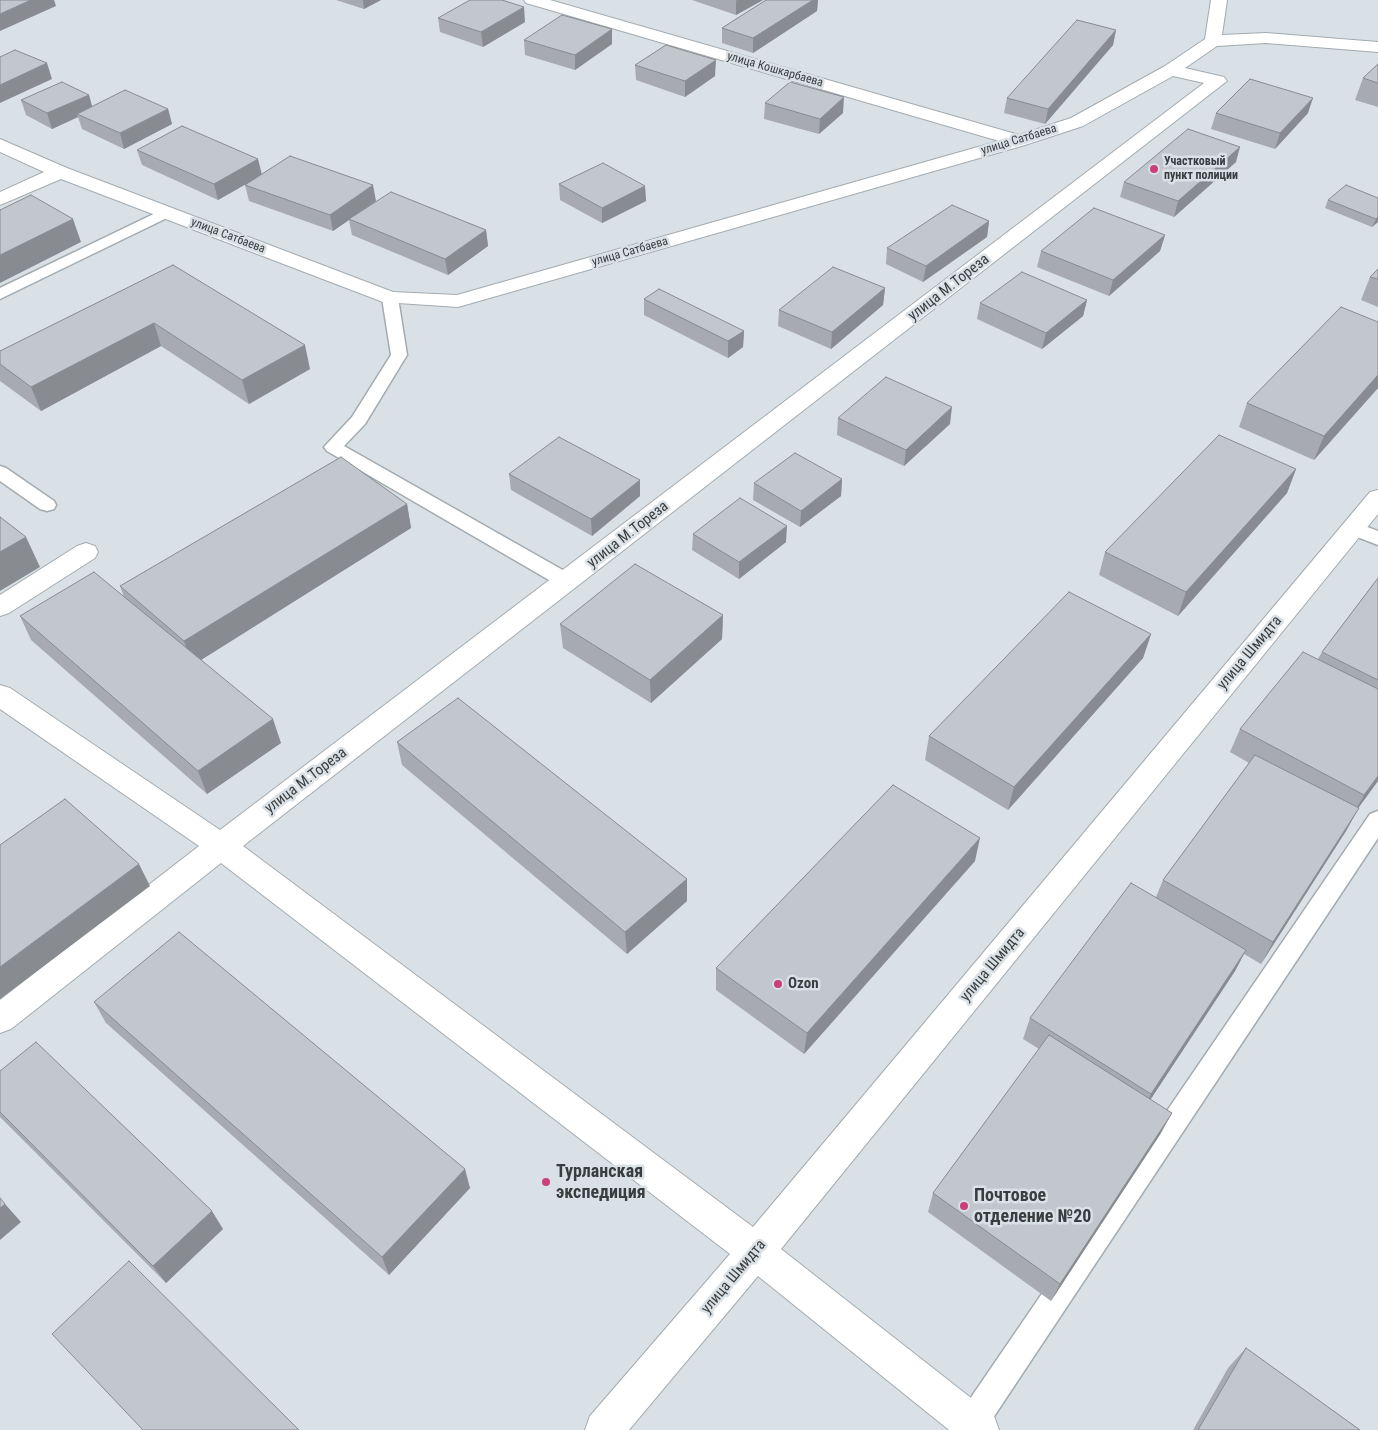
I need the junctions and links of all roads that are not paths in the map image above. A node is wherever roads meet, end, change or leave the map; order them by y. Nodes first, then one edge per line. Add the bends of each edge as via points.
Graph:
1 (532, 0) edge
2 (1219, 0) edge
3 (1213, 41) junction
4 (1378, 47) edge
5 (1171, 70) junction
6 (1019, 141) junction
7 (0, 145) edge
8 (60, 172) junction
9 (0, 199) edge
10 (166, 213) junction
11 (0, 294) edge
12 (390, 298) junction
13 (0, 472) edge
14 (1378, 498) edge
15 (47, 505) dead end
16 (1366, 533) edge
17 (86, 552) dead end
18 (568, 582) junction
19 (0, 607) edge
20 (0, 694) edge
21 (1378, 820) edge
22 (221, 846) junction
23 (0, 1019) edge
24 (756, 1252) junction
25 (976, 1426) edge
26 (604, 1430) edge

1 - 6 street, улица Кошкарбаева
2 - 3 street
3 - 4 street via 1266,38
3 - 5 street, улица Сатбаева
5 - 6 street, улица Сатбаева via 1077,122
5 - 18 street, улица М.Тореза via 1218,81
6 - 12 street, улица Сатбаева via 458,302
7 - 8 street, улица Сатбаева
8 - 9 street
8 - 10 street, улица Сатбаева
10 - 11 lane
10 - 12 street, улица Сатбаева
12 - 18 lane via 399,354 359,420 334,447
13 - 15 lane
14 - 16 street, улица Шмидта
16 - 24 street, улица Шмидта
17 - 19 street
18 - 22 street, улица М.Тореза
20 - 22 street
21 - 25 lane
22 - 23 street, улица М.Тореза
22 - 24 street
24 - 25 street
24 - 26 street, улица Шмидта

